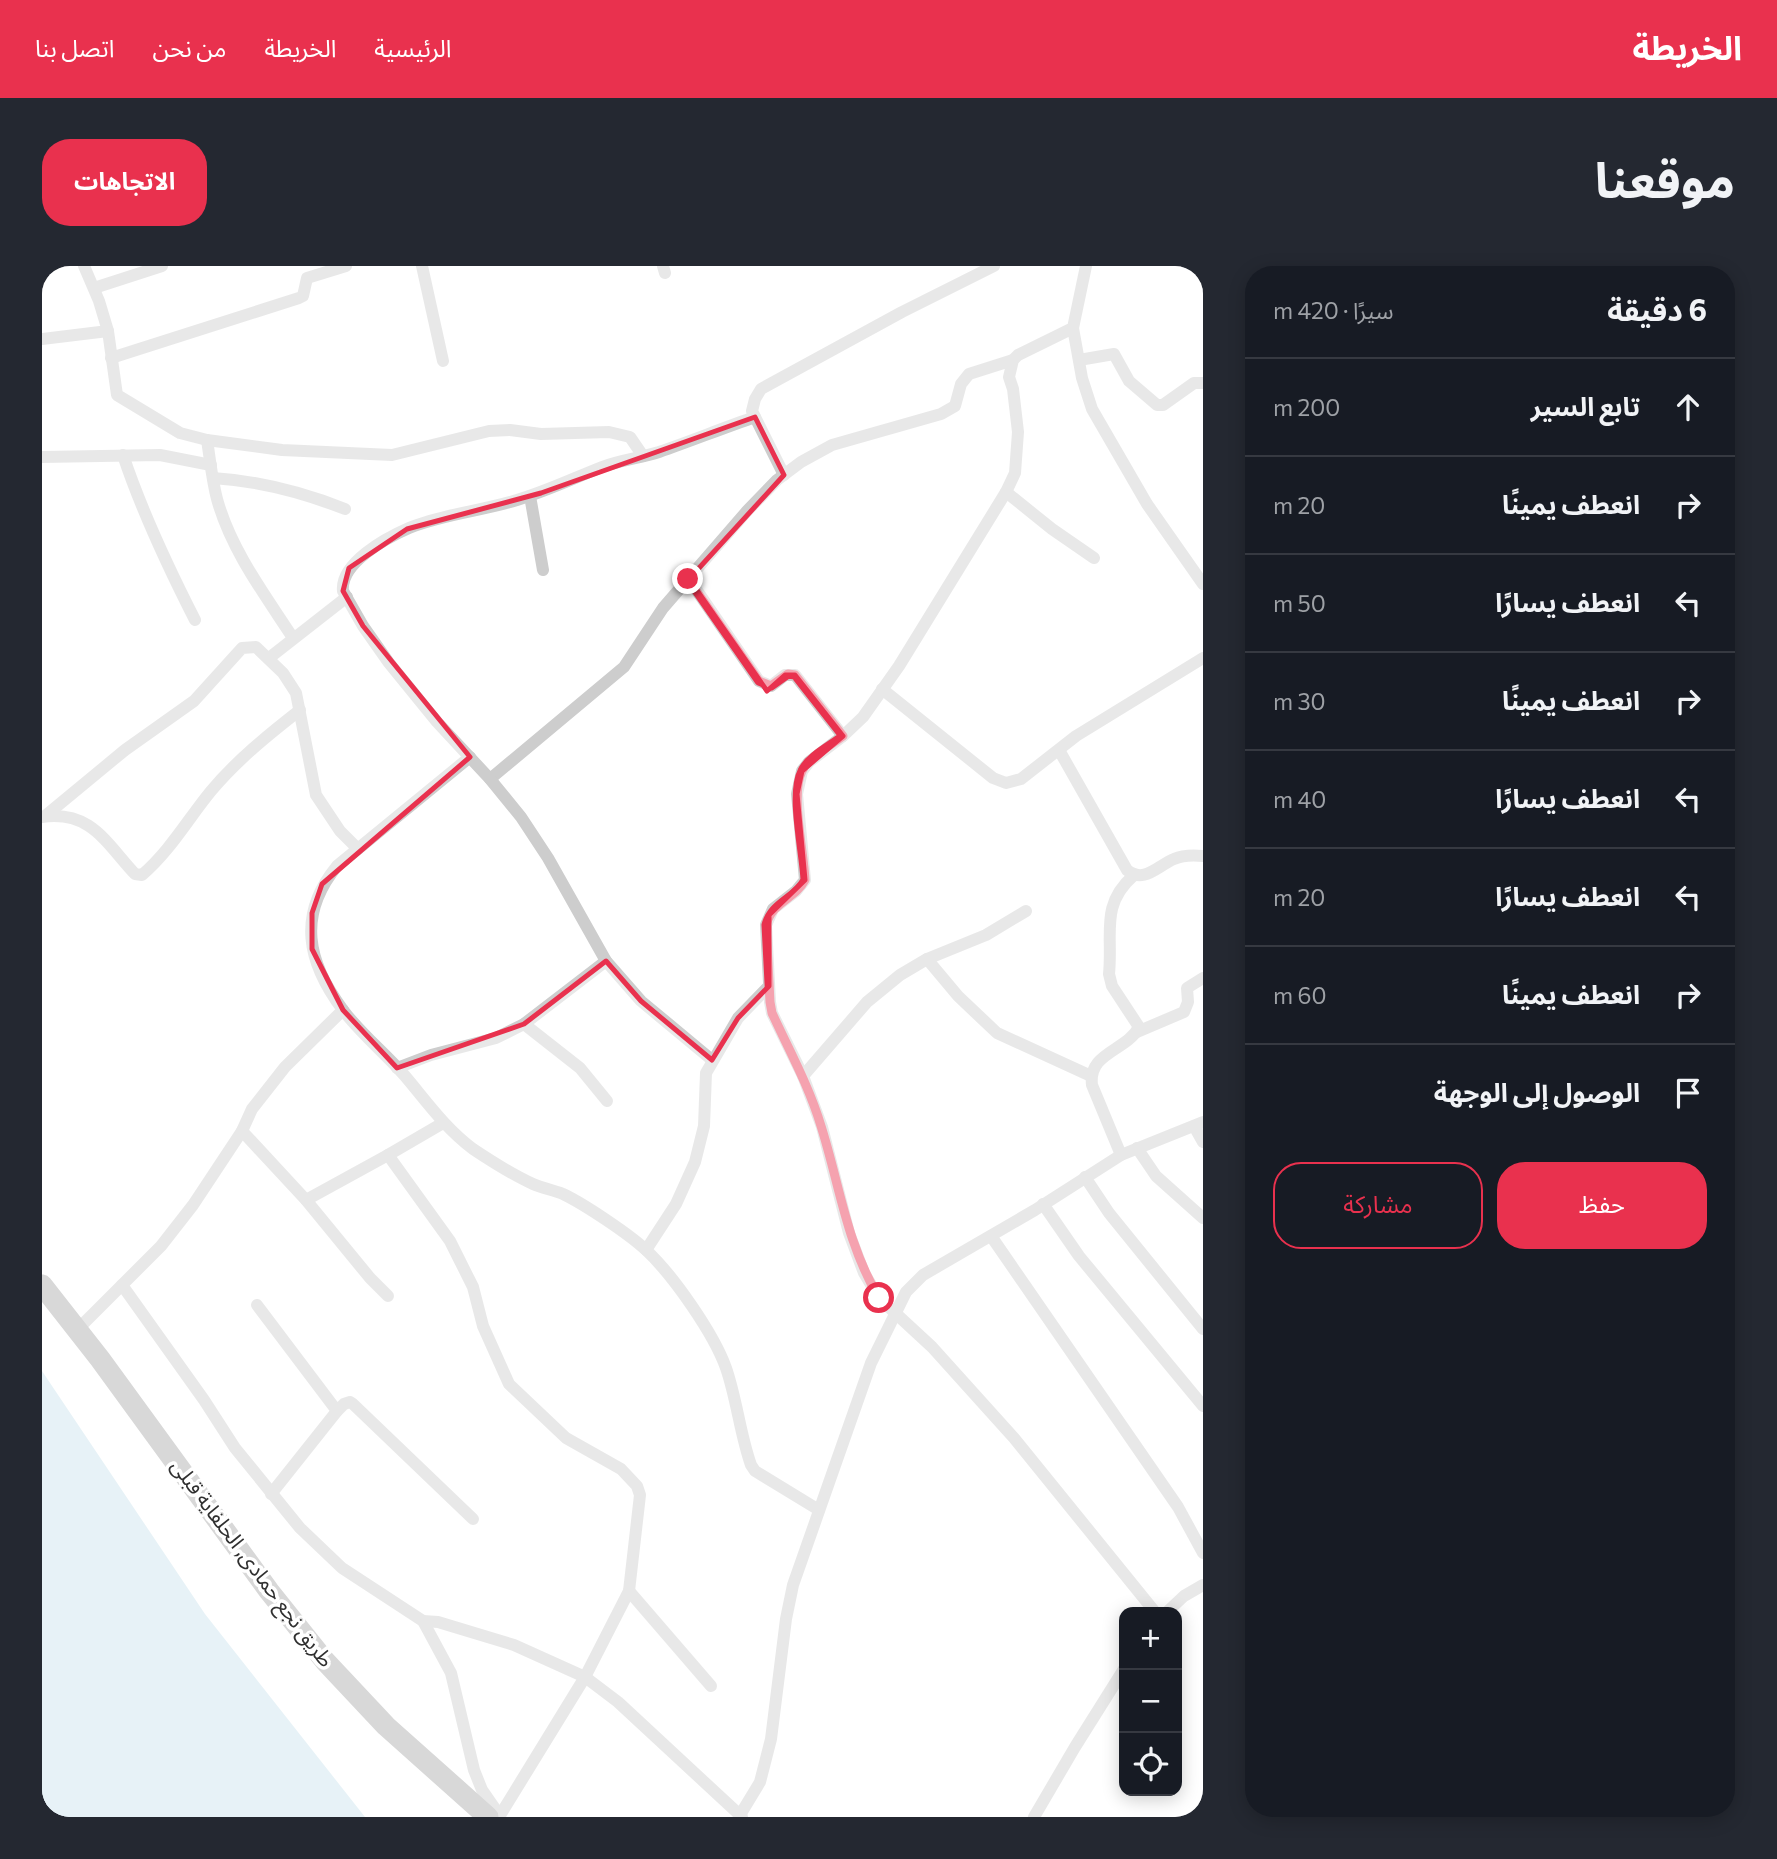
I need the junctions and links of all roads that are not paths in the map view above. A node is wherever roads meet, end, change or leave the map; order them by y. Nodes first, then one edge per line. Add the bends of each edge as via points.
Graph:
1 (85, 266) edge
2 (162, 266) edge
3 (346, 266) edge
4 (422, 266) edge
5 (994, 266) edge
6 (1086, 266) edge
7 (94, 288) junction
8 (1073, 328) junction
9 (107, 331) junction
10 (42, 339) edge
11 (111, 358) junction
12 (1013, 360) junction
13 (1079, 360) junction
14 (443, 361) dead end
15 (1203, 383) edge
16 (755, 416) junction
17 (207, 440) junction
18 (123, 455) junction
19 (643, 456) junction
20 (42, 457) edge
21 (212, 472) junction
22 (784, 475) junction
23 (1006, 492) junction
24 (530, 496) junction
25 (345, 509) dead end
26 (1094, 558) dead end
27 (543, 570) dead end
28 (688, 579) junction
29 (1203, 584) edge
30 (346, 597) junction
31 (195, 620) dead end
32 (293, 638) junction
33 (269, 658) junction
34 (1203, 658) edge
35 (883, 689) junction
36 (300, 710) junction
37 (843, 736) junction
38 (1059, 750) junction
39 (470, 757) junction
40 (490, 779) junction
41 (43, 817) edge
42 (358, 849) junction
43 (1203, 856) edge
44 (1133, 876) junction
45 (1026, 911) dead end
46 (927, 959) junction
47 (606, 961) junction
48 (1203, 978) edge
49 (769, 986) junction
50 (343, 1010) junction
51 (524, 1024) junction
52 (1137, 1032) junction
53 (712, 1060) junction
54 (397, 1068) junction
55 (803, 1076) junction
56 (1091, 1076) junction
57 (607, 1101) dead end
58 (443, 1123) junction
59 (1198, 1124) edge
60 (242, 1131) junction
61 (1203, 1142) edge
62 (1137, 1148) junction
63 (388, 1155) junction
64 (1121, 1155) junction
65 (1084, 1177) junction
66 (306, 1200) junction
67 (1043, 1204) junction
68 (1203, 1218) edge
69 (990, 1236) junction
70 (646, 1250) junction
71 (42, 1285) edge
72 (122, 1285) junction
73 (388, 1296) dead end
74 (257, 1305) dead end
75 (893, 1314) junction
76 (1203, 1329) edge
77 (77, 1330) junction
78 (1203, 1406) edge
79 (337, 1411) junction
80 (271, 1494) junction
81 (819, 1510) junction
82 (473, 1519) dead end
83 (1199, 1534) edge
84 (1203, 1553) edge
85 (1203, 1585) edge
86 (629, 1591) junction
87 (1151, 1607) edge
88 (1172, 1607) edge
89 (423, 1621) junction
90 (1123, 1670) edge
91 (585, 1677) junction
92 (711, 1686) dead end
93 (741, 1816) edge
94 (495, 1817) edge
95 (1034, 1817) edge

1 - 7 street
2 - 7 street
3 - 11 street via 307,278 299,298
4 - 14 street
5 - 16 street via 766,385 755,399
6 - 8 street
7 - 9 street
8 - 12 street
8 - 13 street
9 - 10 street
9 - 11 street
11 - 17 street via 118,396 173,429
12 - 22 street via 968,374 955,406 941,414 832,445
12 - 23 street via 1009,377 1018,432 1015,473
13 - 15 street via 1114,354 1129,381 1157,405 1194,383
13 - 29 street via 1091,409 1147,504
16 - 19 street
16 - 22 street
17 - 19 street via 282,450 381,455 489,431 609,432 630,437
17 - 21 street
18 - 20 street
18 - 21 street via 160,455
18 - 31 street
19 - 24 street via 604,466
21 - 25 street via 296,491
21 - 32 street via 217,499 240,556
22 - 28 street
23 - 26 street
23 - 35 street
24 - 27 street
24 - 30 street via 407,529 349,568 342,584
28 - 37 street via 759,681 771,686 788,674 795,675
28 - 40 street via 624,667
30 - 32 street
30 - 39 street via 389,663
32 - 33 street
33 - 36 street via 291,683
33 - 41 street via 256,647 242,648 194,701
34 - 38 street
35 - 37 street
35 - 38 street via 993,778 1006,783 1021,779
36 - 41 street via 228,773 142,875 135,874 87,823 74,817
36 - 42 street via 316,795
37 - 49 street via 802,771 797,794 805,880 769,915
38 - 44 street
39 - 40 street
39 - 42 street
40 - 47 street via 548,858
42 - 50 street via 322,884 312,913 312,949
43 - 44 street via 1182,856 1145,876
44 - 52 street via 1113,901 1110,974 1112,986 1139,1024
45 - 46 street
46 - 55 street via 873,997
46 - 56 street via 994,1032
47 - 51 street
47 - 53 street via 641,1001
48 - 52 street via 1186,988 1184,1012
49 - 53 street via 738,1018
49 - 55 street via 772,1013
50 - 54 street
50 - 60 street via 285,1067 252,1109
51 - 54 street via 496,1038
51 - 57 street via 580,1068
52 - 56 street via 1098,1061
53 - 70 street via 706,1073 704,1126 695,1162 676,1204
54 - 58 street
55 - 75 street via 864,1273
56 - 64 street
58 - 63 street
58 - 70 street via 474,1149 532,1184 564,1195
59 - 61 street
59 - 62 street
60 - 66 street
60 - 72 street via 161,1246
62 - 64 street
62 - 68 street via 1156,1176
63 - 66 street
63 - 86 street via 450,1241 473,1287 483,1326 509,1384 566,1438 621,1469 637,1486
64 - 65 street
65 - 67 street
65 - 76 street
66 - 73 street
67 - 69 street
67 - 78 street via 1079,1256
69 - 75 street via 923,1275
69 - 83 street
70 - 81 street via 706,1329 725,1366 751,1465
71 - 77 main road, طريق نجع حمادى, الحلفاية قبلى
72 - 77 street
72 - 80 street
74 - 79 street
75 - 81 street
75 - 87 street via 932,1348 1014,1438
77 - 94 main road, طريق نجع حمادى, الحلفاية قبلى via 325,1661 386,1726
79 - 80 street
79 - 82 street via 344,1404 353,1404
80 - 89 street via 342,1568
81 - 93 street via 793,1585 771,1739 760,1782
83 - 84 street
85 - 88 street
86 - 91 street
86 - 92 street
89 - 91 street via 514,1645
89 - 94 street via 451,1673 474,1770
90 - 95 street
91 - 93 street
91 - 94 street

